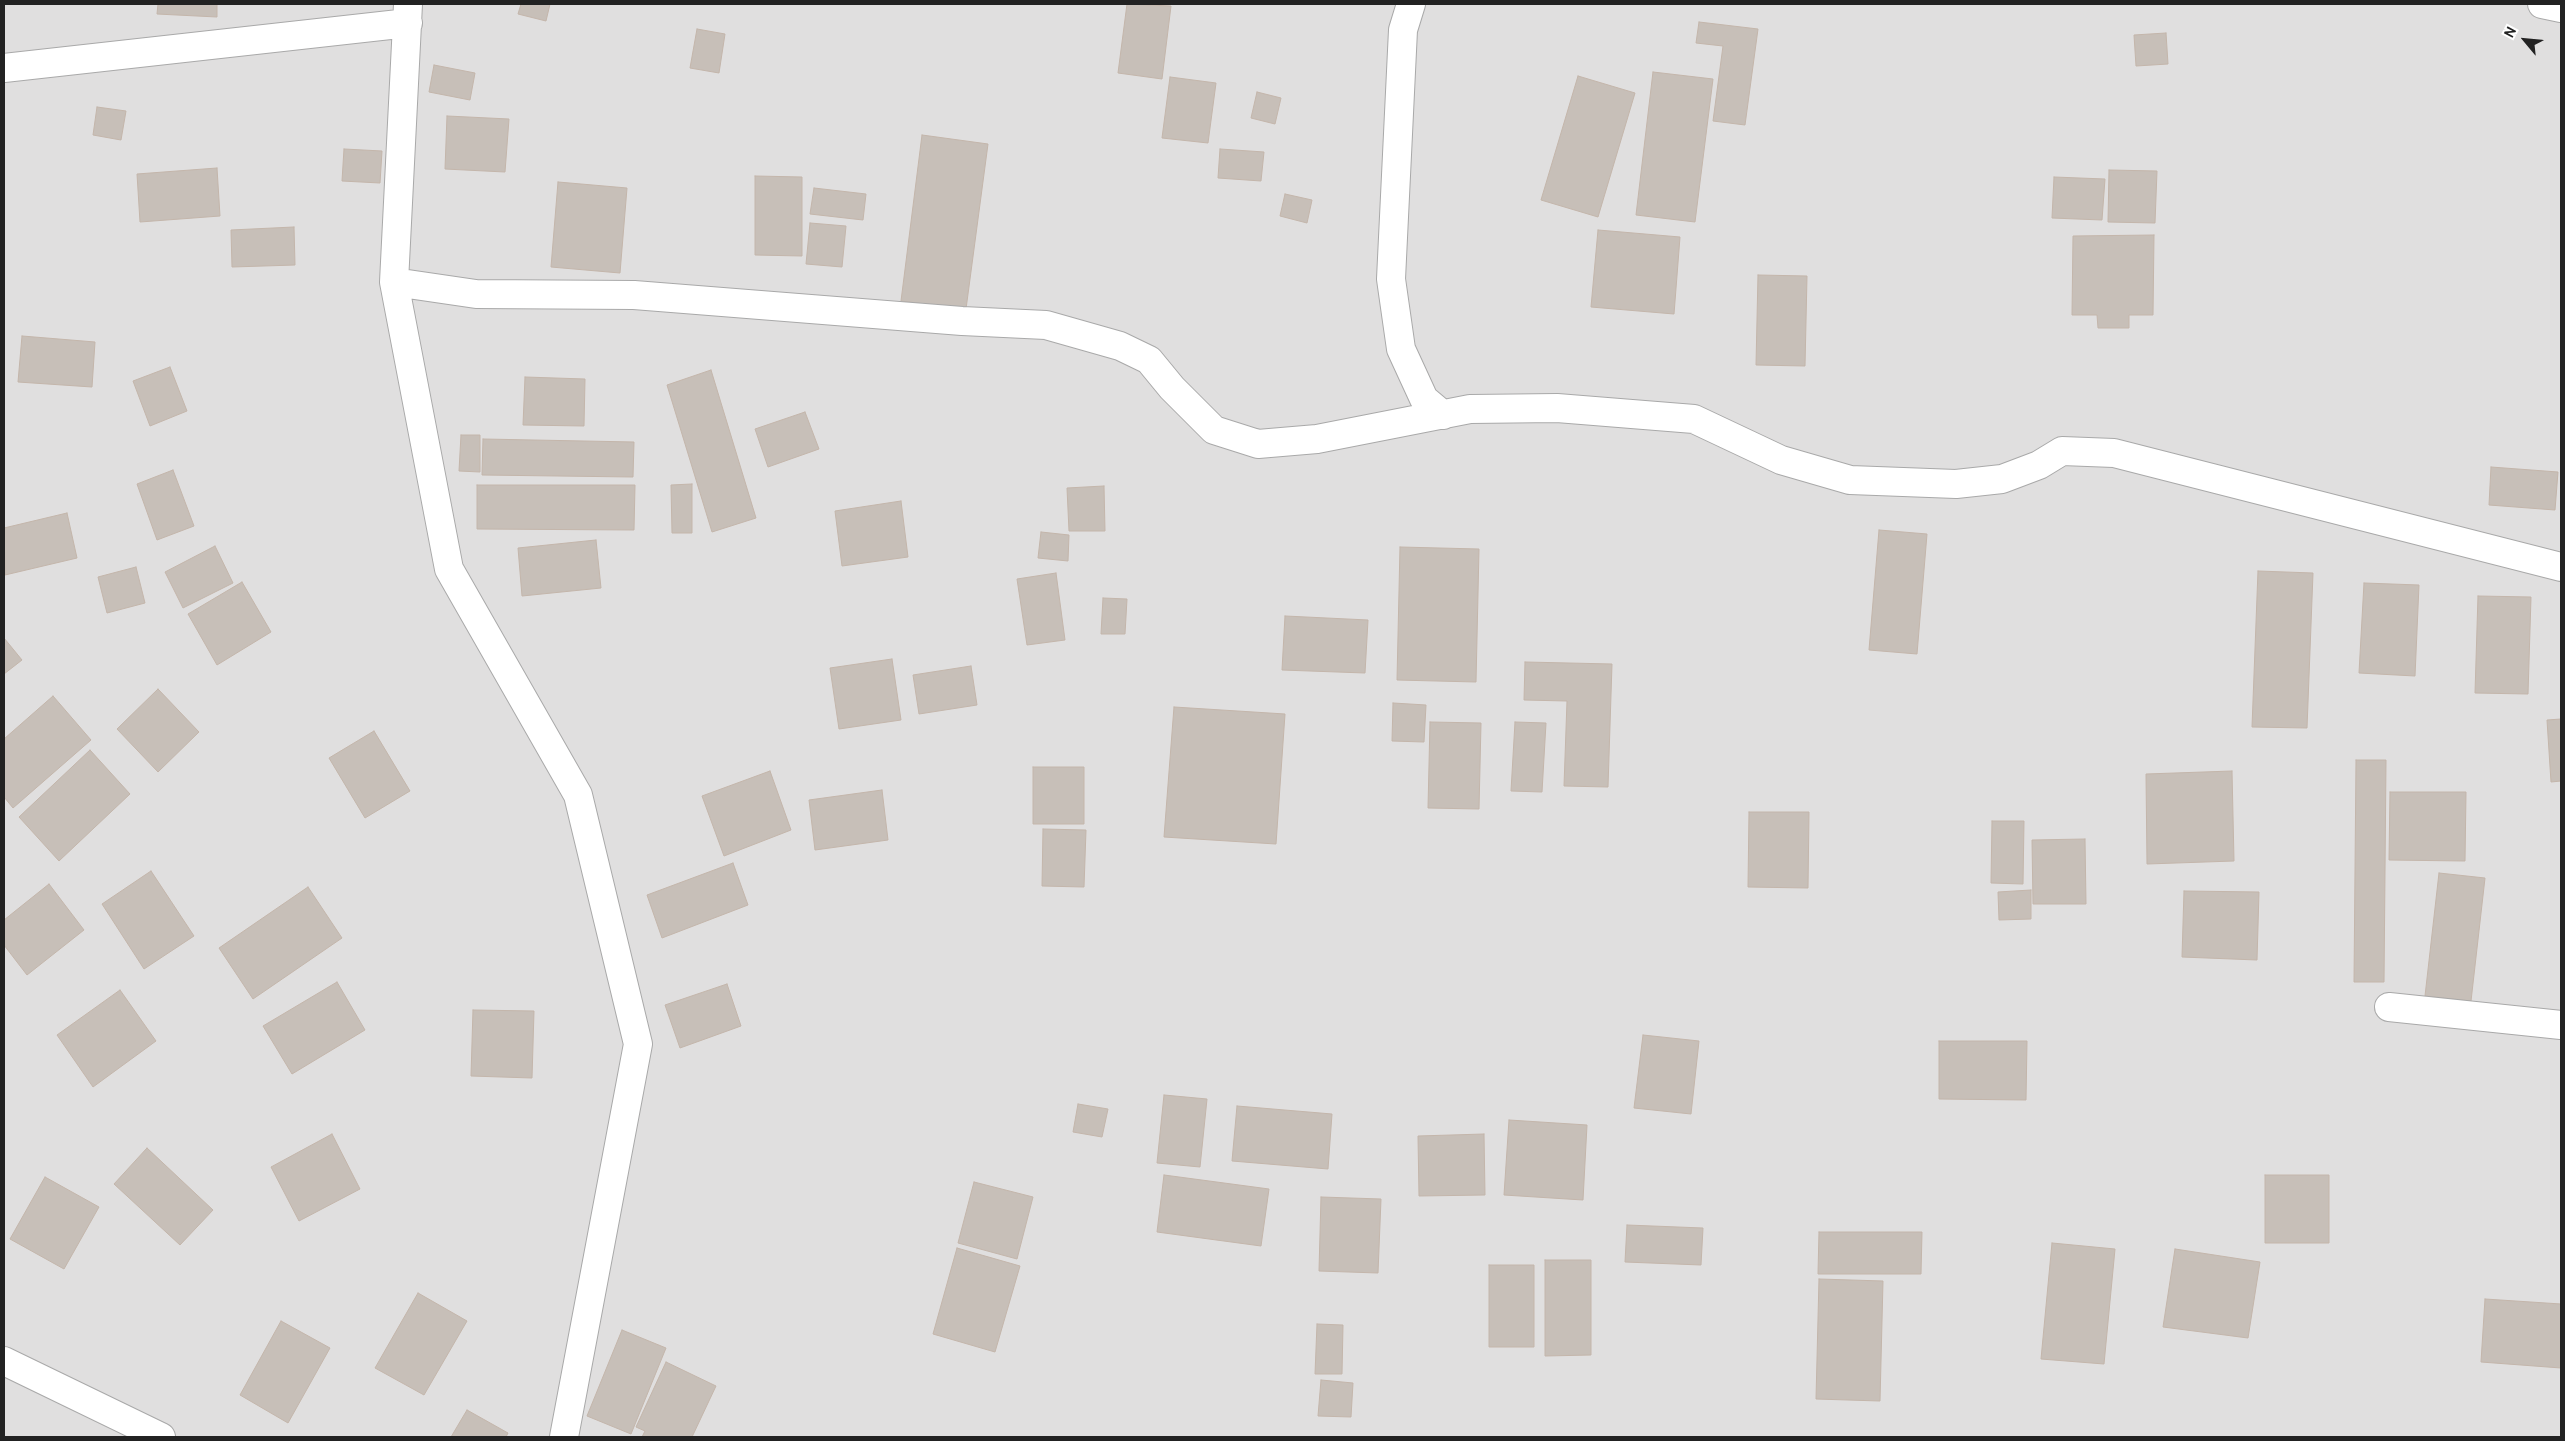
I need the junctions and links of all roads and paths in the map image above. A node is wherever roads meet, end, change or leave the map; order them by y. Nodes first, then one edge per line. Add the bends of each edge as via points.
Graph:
1 (1411, 4) edge
2 (2542, 4) edge
3 (2561, 8) edge
4 (408, 13) edge
5 (4, 68) edge
6 (394, 282) junction
7 (1443, 416) junction
8 (2561, 566) edge
9 (2390, 1006) dead end
10 (2561, 1025) edge
11 (4, 1361) edge
12 (161, 1437) edge
13 (564, 1437) edge

1 - 7 street via 1403,30 1391,279 1401,349 1424,399
2 - 3 street
4 - 5 street
4 - 6 street
6 - 7 street via 476,294 634,295 962,322 1046,325 1120,346 1149,360 1214,430 1258,444 1317,439
6 - 13 street via 450,569 578,795 638,1044
7 - 8 street via 1470,409 1557,408 1694,419 1781,460 1850,480 1956,484 2002,479 2062,451 2114,453
9 - 10 street
11 - 12 street

